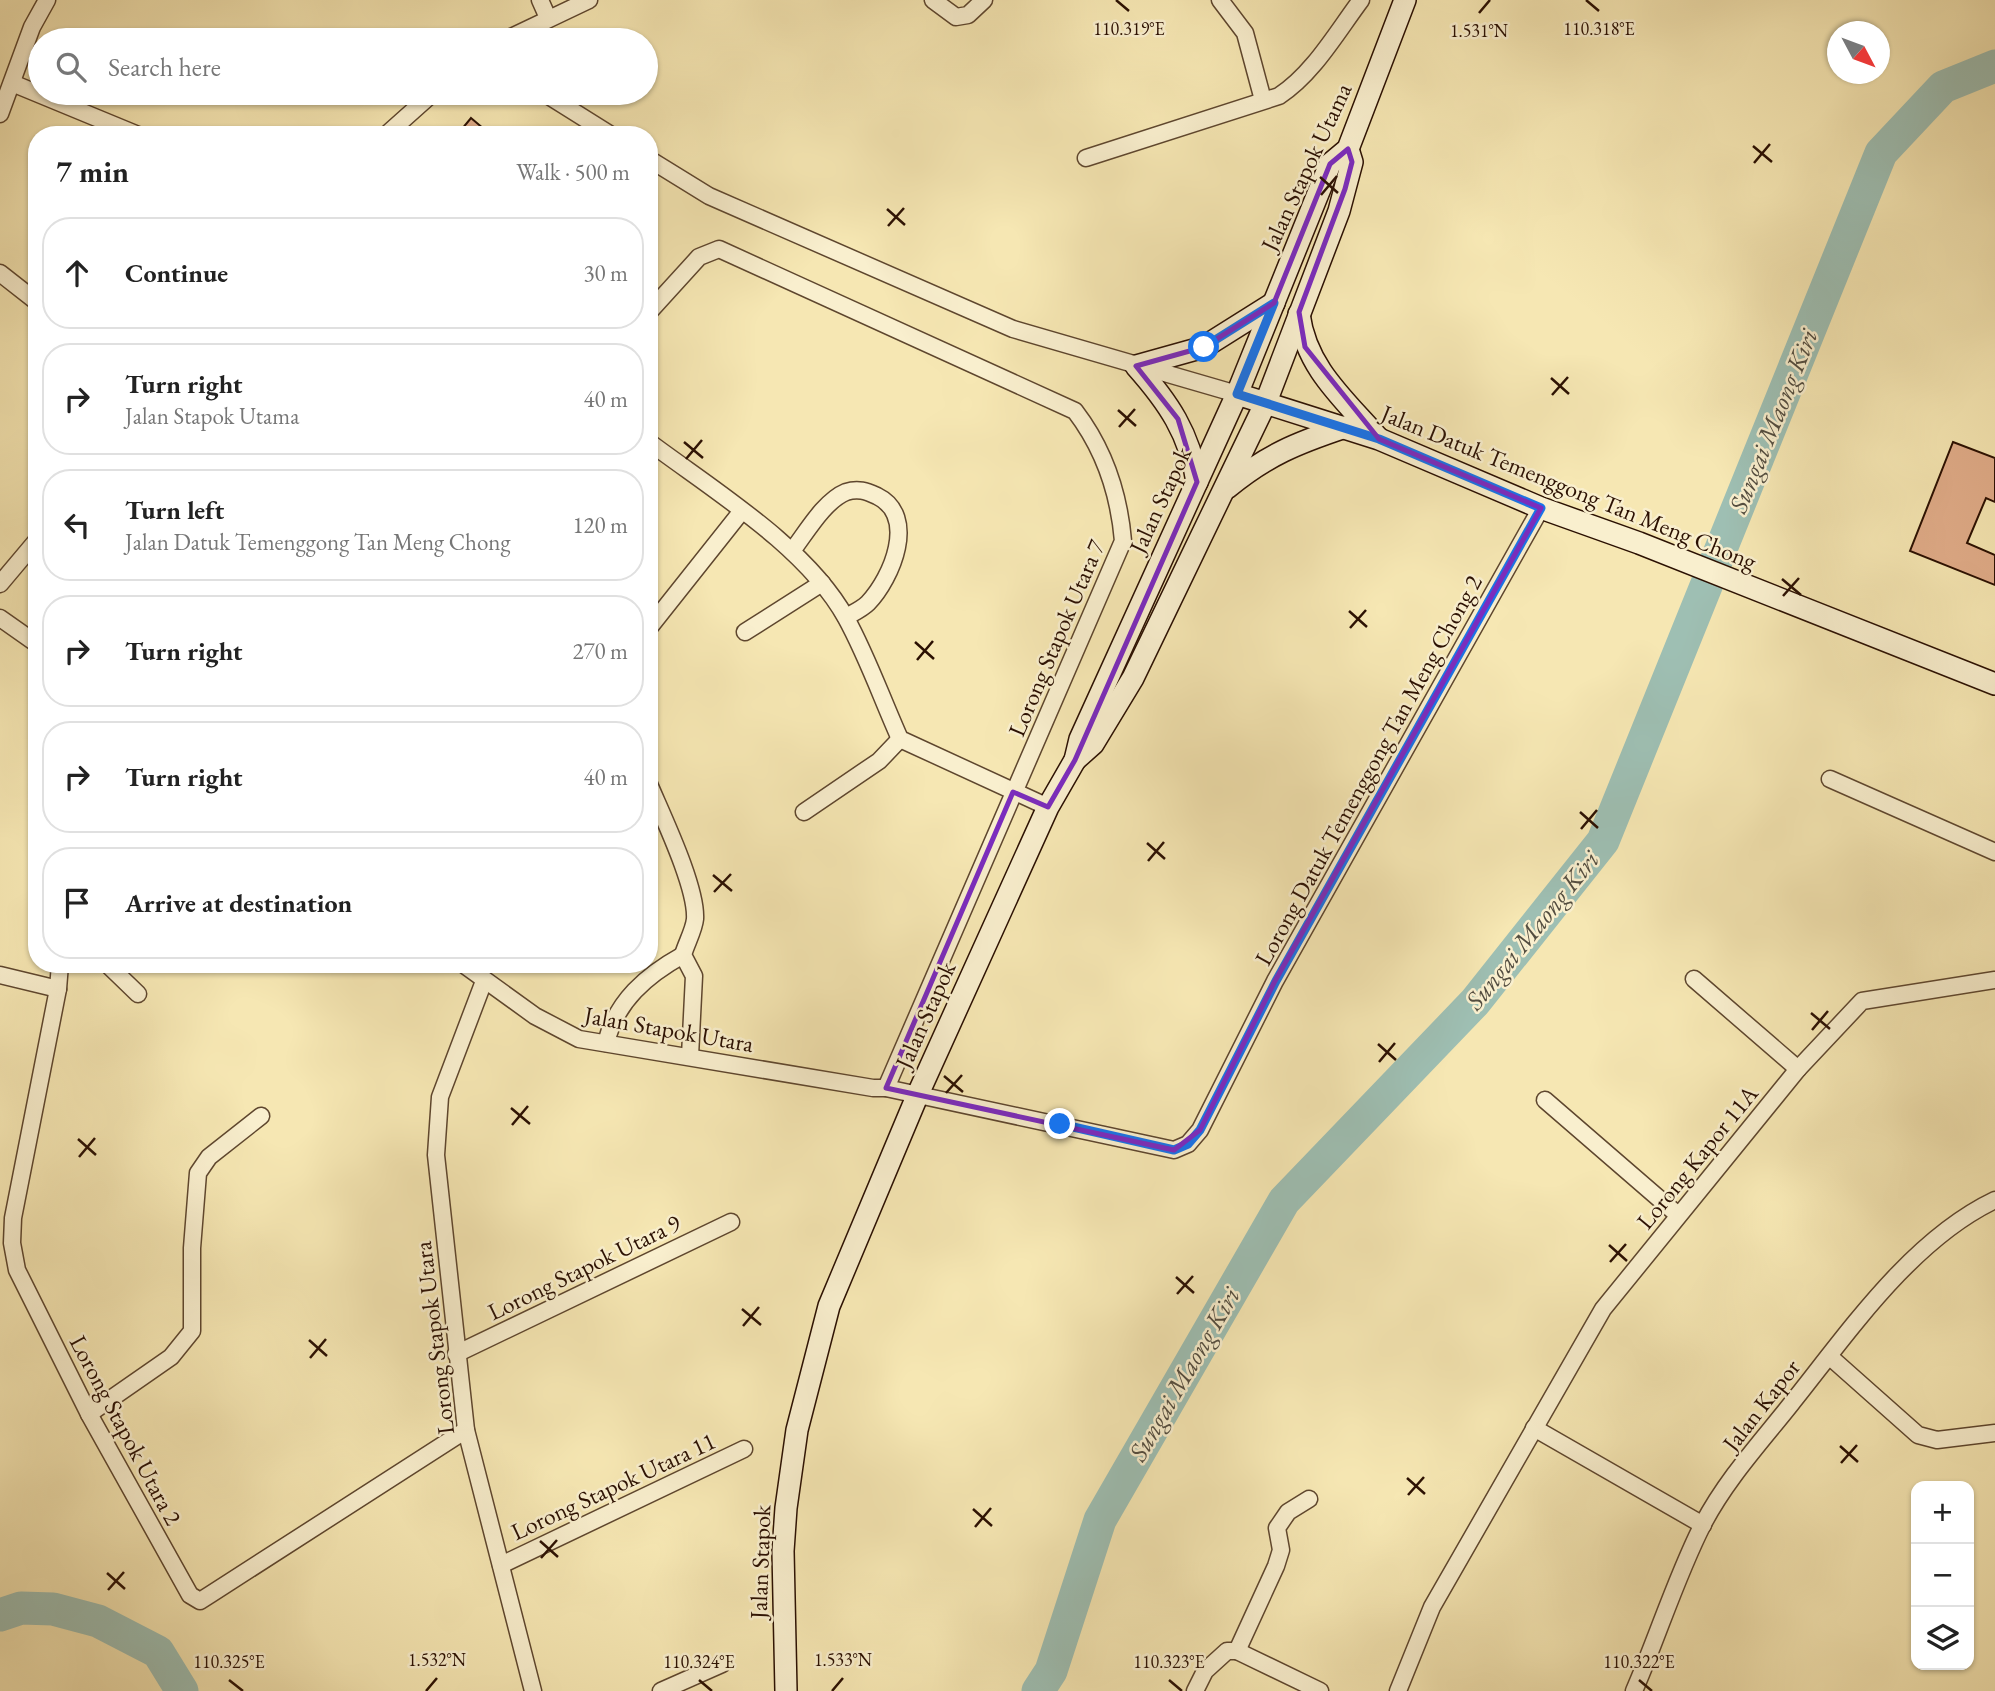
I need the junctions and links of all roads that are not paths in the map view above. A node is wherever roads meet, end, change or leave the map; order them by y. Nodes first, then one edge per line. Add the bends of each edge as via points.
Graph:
1 (540, 0) edge
2 (589, 0) edge
3 (933, 0) edge
4 (984, 0) edge
5 (1220, 0) edge
6 (1361, 0) edge
7 (1405, 0) edge
8 (45, 1) edge
9 (548, 18) junction
10 (32, 28) edge
11 (528, 28) edge
12 (28, 38) edge
13 (12, 83) junction
14 (28, 90) edge
15 (1263, 100) junction
16 (65, 105) edge
17 (420, 105) edge
18 (563, 105) edge
19 (0, 114) edge
20 (116, 126) edge
21 (396, 126) edge
22 (597, 126) edge
23 (1348, 149) junction
24 (1086, 158) dead end
25 (658, 165) edge
26 (0, 273) edge
27 (28, 295) edge
28 (658, 302) edge
29 (1274, 303) junction
30 (1299, 312) junction
31 (1136, 366) junction
32 (1237, 394) junction
33 (1266, 402) junction
34 (1345, 427) junction
35 (1379, 439) junction
36 (658, 449) edge
37 (1197, 482) junction
38 (1541, 508) junction
39 (741, 512) junction
40 (1211, 514) junction
41 (28, 551) edge
42 (792, 551) junction
43 (822, 583) junction
44 (0, 584) edge
45 (658, 617) edge
46 (846, 617) junction
47 (0, 618) edge
48 (745, 632) dead end
49 (28, 638) edge
50 (1995, 684) edge
51 (900, 739) junction
52 (1075, 760) junction
53 (1830, 779) dead end
54 (1013, 792) junction
55 (658, 807) edge
56 (1048, 807) junction
57 (804, 812) dead end
58 (1995, 852) edge
59 (683, 955) junction
60 (658, 969) edge
61 (59, 973) edge
62 (116, 973) edge
63 (474, 973) edge
64 (652, 973) edge
65 (0, 975) edge
66 (1694, 979) dead end
67 (1995, 980) edge
68 (484, 981) junction
69 (58, 989) junction
70 (138, 994) dead end
71 (606, 1043) junction
72 (690, 1056) junction
73 (1798, 1069) junction
74 (886, 1088) junction
75 (918, 1094) junction
76 (1545, 1100) dead end
77 (261, 1116) dead end
78 (1995, 1200) edge
79 (1678, 1215) junction
80 (731, 1222) dead end
81 (456, 1354) junction
82 (1829, 1356) junction
83 (89, 1415) junction
84 (1534, 1428) junction
85 (466, 1430) junction
86 (1995, 1433) edge
87 (744, 1449) dead end
88 (1309, 1499) dead end
89 (1703, 1525) junction
90 (501, 1565) junction
91 (1237, 1651) junction
92 (722, 1664) dead end
93 (532, 1691) edge
94 (661, 1691) edge
95 (786, 1691) edge
96 (1195, 1691) edge
97 (1320, 1691) edge
98 (1398, 1691) edge
99 (1634, 1691) edge

1 - 9 street
2 - 9 street
3 - 4 street via 956,17 968,15
5 - 15 street via 1245,33
6 - 15 street via 1293,87
7 - 23 main road, Jalan Stapok Utama
8 - 10 street
9 - 11 street
12 - 13 street
13 - 14 street
13 - 19 street
15 - 24 street
16 - 20 street
17 - 21 street
18 - 22 street
23 - 29 main road, Jalan Stapok Utama via 1330,164
23 - 30 main road via 1352,162 1345,189
25 - 31 street via 709,196 1013,329
26 - 27 street
28 - 54 street, Lorong Stapok Utara 7 via 699,257 719,249 1075,411 1114,487 1123,541
29 - 31 main road via 1204,347
29 - 32 main road, Jalan Stapok Utama
30 - 33 main road
30 - 35 main road via 1306,347 1327,380
31 - 32 street
31 - 37 main road via 1178,419 1193,453
32 - 33 main road, Jalan Datuk Temenggong Tan Meng Chong
32 - 37 main road, Jalan Stapok
33 - 34 main road, Jalan Datuk Temenggong Tan Meng Chong
33 - 40 main road
34 - 35 main road, Jalan Datuk Temenggong Tan Meng Chong
34 - 40 main road via 1257,463 1222,492
35 - 38 main road, Jalan Datuk Temenggong Tan Meng Chong
36 - 39 street
37 - 52 main road, Jalan Stapok via 1080,739
38 - 50 main road, Jalan Datuk Temenggong Tan Meng Chong via 1639,542
38 - 75 street, Lorong Datuk Temenggong Tan Meng Chong 2 via 1276,981 1200,1130 1188,1144 1174,1150
39 - 42 street
39 - 45 street
40 - 52 main road via 1133,678 1093,744
41 - 44 street
42 - 43 street
42 - 46 street via 829,505 845,493 863,489 885,500 897,517 898,547 876,593
43 - 46 street
43 - 48 street
46 - 51 street
47 - 49 street
51 - 54 street
51 - 57 street via 879,761
52 - 56 main road, Jalan Stapok
53 - 58 street
54 - 56 street
54 - 74 street, Lorong Stapok Utara 7
55 - 59 street via 694,908 695,921
56 - 75 main road, Jalan Stapok
59 - 60 street
59 - 72 street via 694,976
61 - 69 street, Lorong Stapok Utara 2
62 - 70 street
63 - 68 street, Jalan Stapok Utara
64 - 71 street via 610,1027
65 - 69 street
66 - 73 street
67 - 73 street, Lorong Kapor 11A via 1862,1001
68 - 71 street, Jalan Stapok Utara via 579,1039
68 - 81 street, Lorong Stapok Utara via 440,1097 436,1155
69 - 83 street, Lorong Stapok Utara 2 via 12,1243 17,1270
71 - 72 street, Jalan Stapok Utara
72 - 74 street, Jalan Stapok Utara
73 - 79 street, Lorong Kapor 11A
74 - 75 street, Lorong Datuk Temenggong Tan Meng Chong 2
75 - 95 main road, Jalan Stapok via 829,1306 803,1404 783,1551
76 - 79 street
77 - 83 street via 209,1157 198,1172 192,1331 171,1357
78 - 82 street, Jalan Kapor via 1931,1241
79 - 84 street, Lorong Kapor 11A via 1603,1309
80 - 81 street, Lorong Stapok Utara 9
81 - 85 street, Lorong Stapok Utara
82 - 86 street via 1918,1435 1937,1440
82 - 89 street, Jalan Kapor via 1726,1486
83 - 85 street, Lorong Stapok Utara 2 via 190,1595 200,1601
84 - 89 street
84 - 98 street, Lorong Kapor 11A via 1432,1607
85 - 90 street, Lorong Stapok Utara
87 - 90 street, Lorong Stapok Utara 11
88 - 91 street via 1288,1511 1277,1528 1281,1549 1276,1566
89 - 99 street, Jalan Kapor
90 - 93 street, Lorong Stapok Utara
91 - 96 street via 1218,1657
91 - 97 street
92 - 94 street

